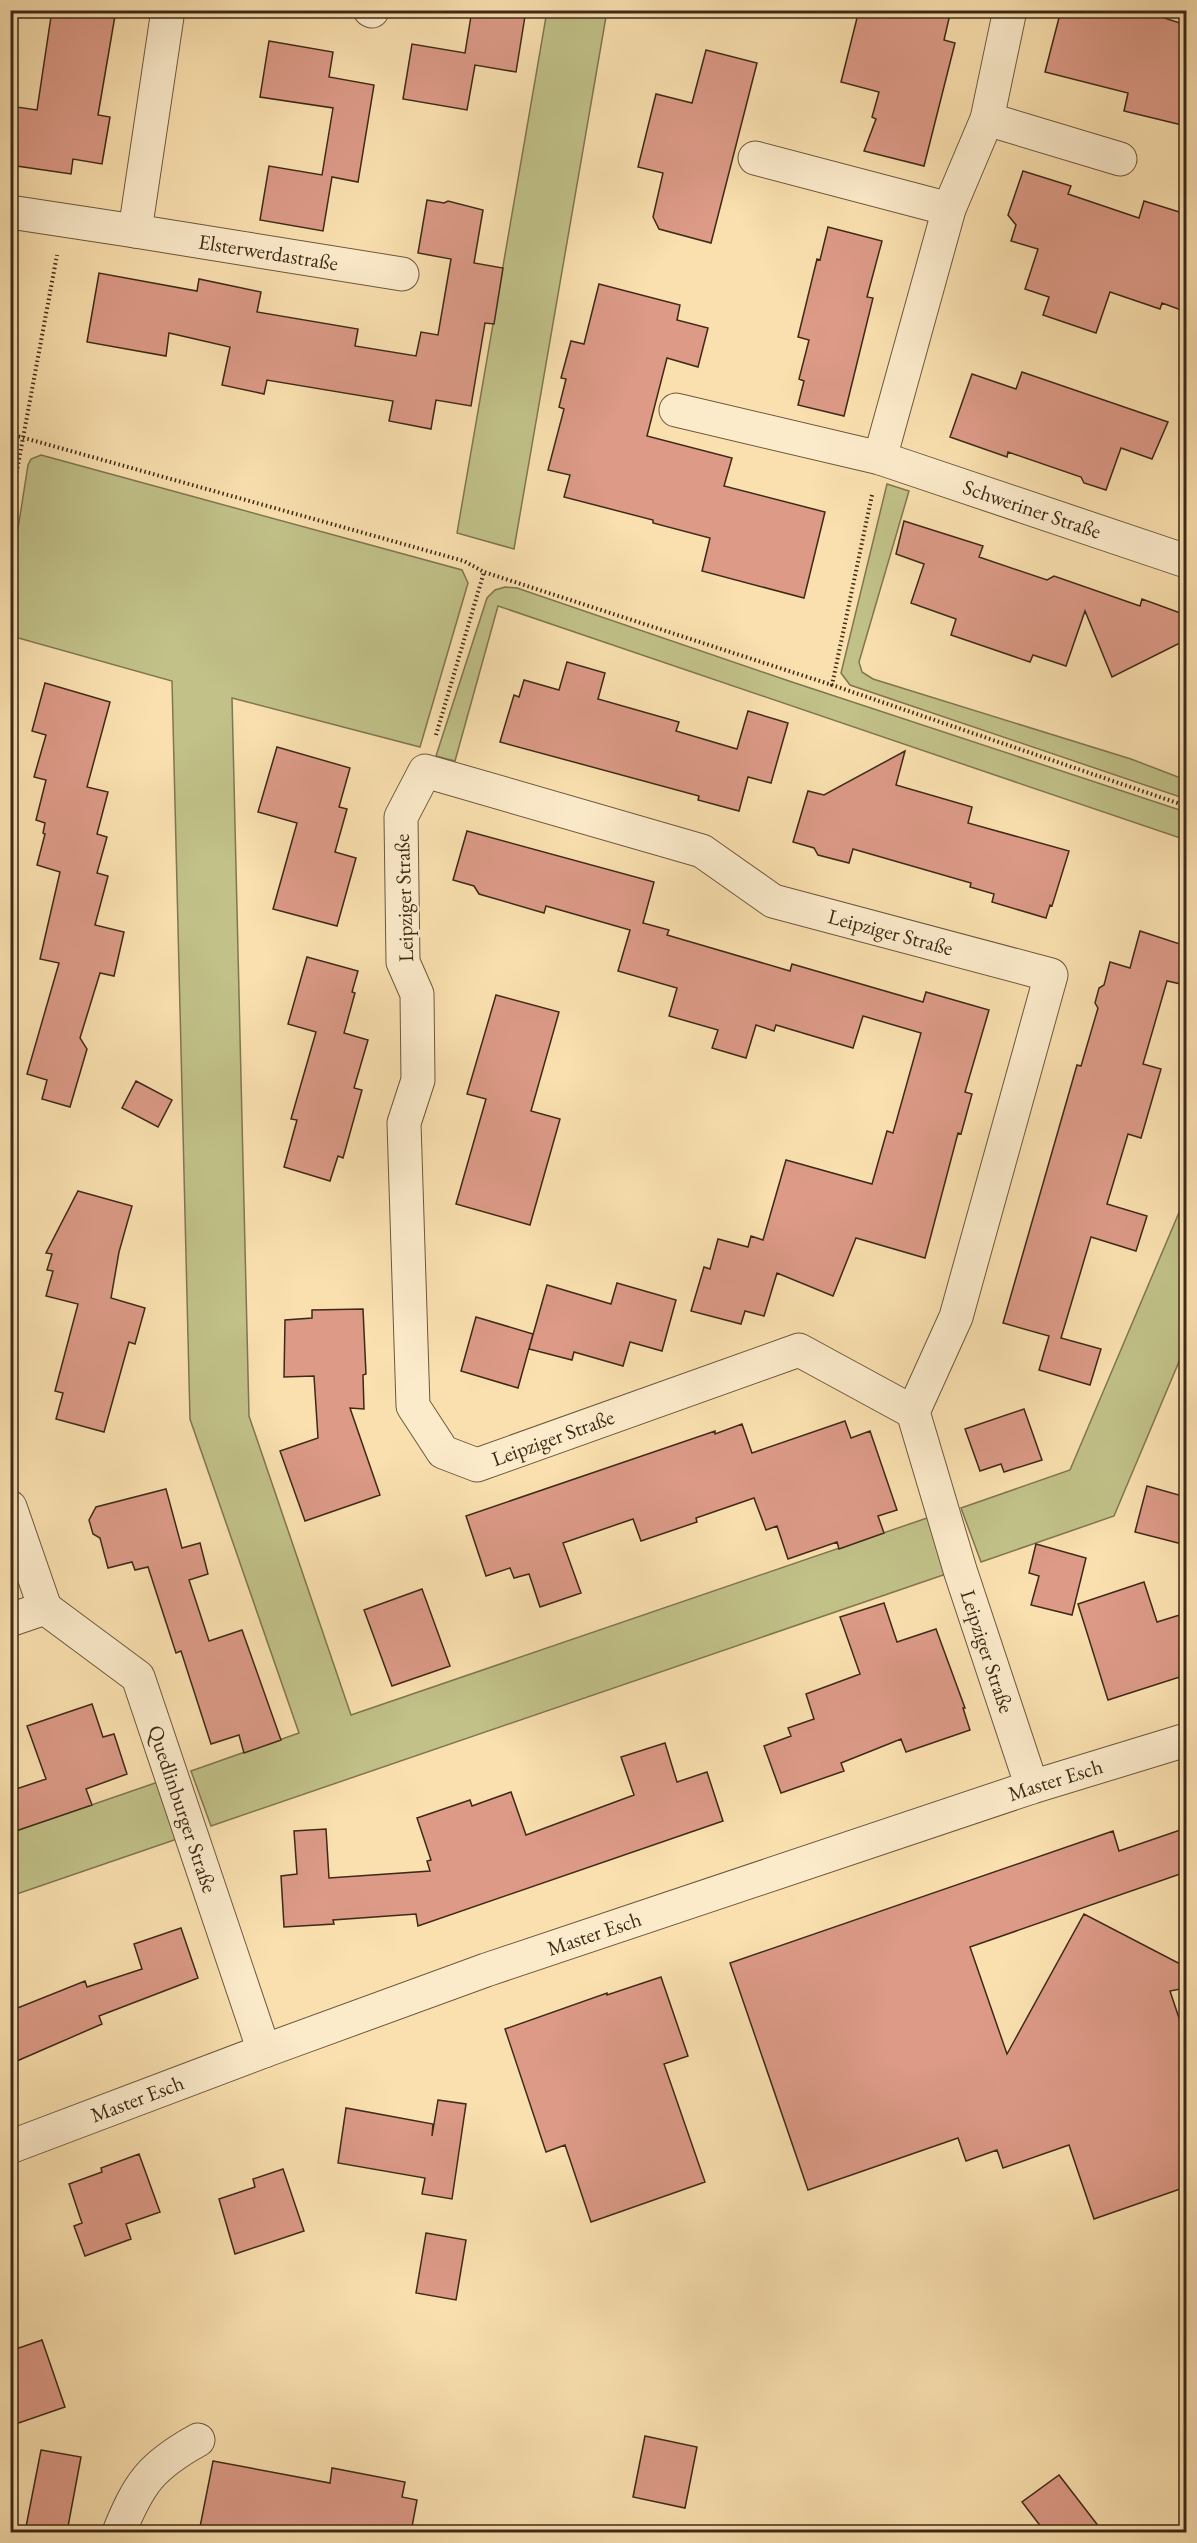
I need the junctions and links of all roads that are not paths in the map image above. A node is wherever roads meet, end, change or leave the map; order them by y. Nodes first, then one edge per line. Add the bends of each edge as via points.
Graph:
1 (168, 10) edge
2 (1010, 10) edge
3 (987, 119) junction
4 (755, 158) dead end
5 (1120, 159) dead end
6 (949, 208) junction
7 (10, 212) edge
8 (135, 231) junction
9 (402, 274) dead end
10 (676, 410) dead end
11 (880, 458) junction
12 (1186, 561) edge
13 (912, 1412) junction
14 (10, 1507) edge
15 (45, 1608) junction
16 (10, 1620) edge
17 (1186, 1740) edge
18 (1032, 1787) junction
19 (264, 2051) junction
20 (10, 2147) edge
21 (198, 2440) dead end
22 (119, 2532) edge

1 - 8 street
2 - 3 street
3 - 5 street
3 - 6 street
4 - 6 street
6 - 11 street
7 - 8 street, Elsterwerdastraße
8 - 9 street, Elsterwerdastraße
10 - 11 street, Schweriner Straße
11 - 12 street, Schweriner Straße
13 - 13 street, Leipziger Straße via 956,1317 1051,975 773,901 702,851 425,771 401,817 402,962 417,994 418,1080 405,1135 413,1406 443,1452 477,1465 799,1350
13 - 18 street, Leipziger Straße
14 - 15 street
15 - 16 street
15 - 19 street, Quedlinburger Straße via 138,1677
17 - 18 street, Master Esch
18 - 19 street, Master Esch via 486,1970
19 - 20 street, Master Esch
21 - 22 street via 170,2455 150,2473 132,2499

